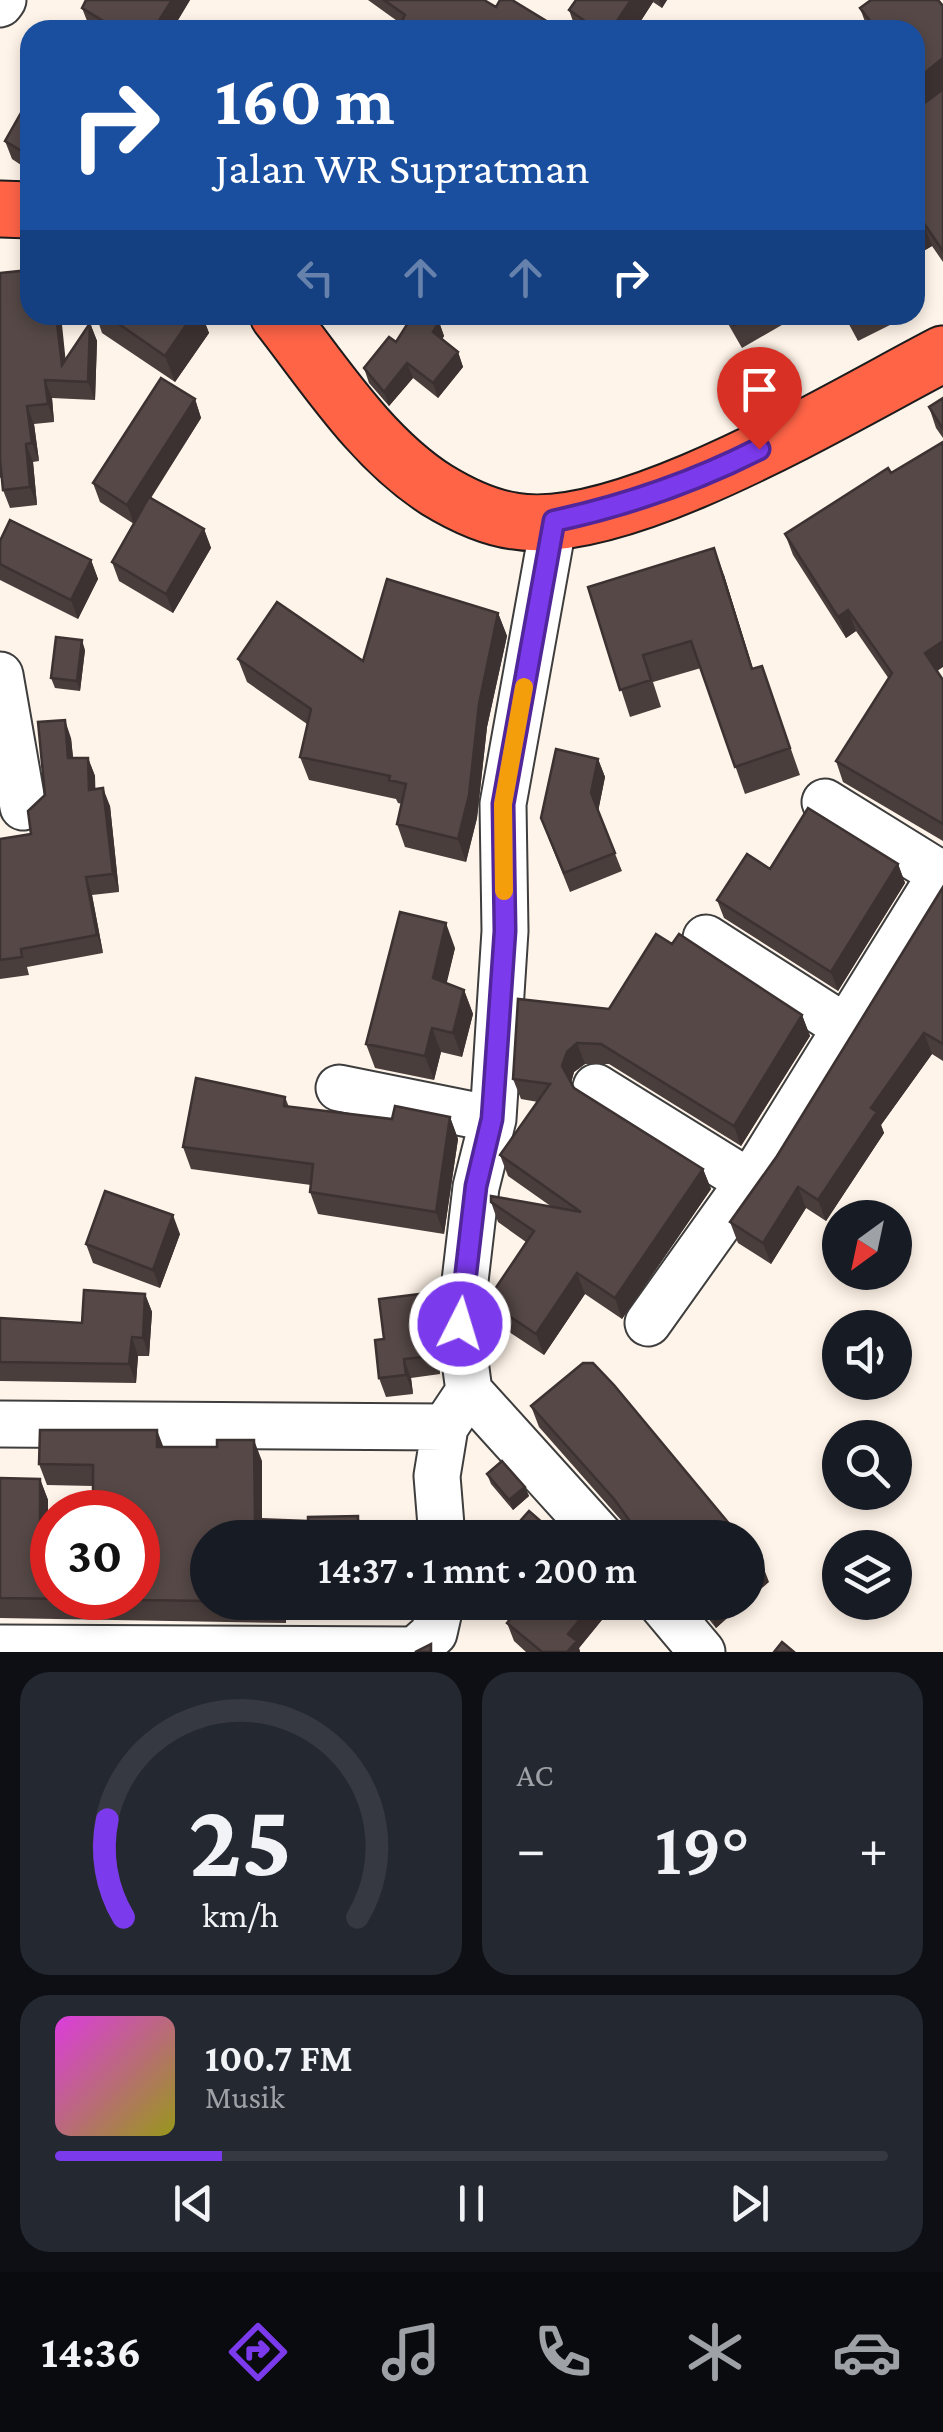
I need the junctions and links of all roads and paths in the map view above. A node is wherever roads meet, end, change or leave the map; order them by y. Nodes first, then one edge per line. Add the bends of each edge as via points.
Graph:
1 (286, 325) edge
2 (943, 354) edge
3 (554, 521) junction
4 (0, 676) edge
5 (825, 802) dead end
6 (23, 806) dead end
7 (942, 873) edge
8 (706, 938) dead end
9 (845, 1027) junction
10 (596, 1087) dead end
11 (340, 1088) dead end
12 (492, 1119) junction
13 (749, 1182) junction
14 (648, 1323) dead end
15 (457, 1409) junction
16 (0, 1424) edge
17 (441, 1520) edge
18 (582, 1520) edge
19 (437, 1620) edge
20 (675, 1620) edge
21 (0, 1648) edge
22 (702, 1652) edge

1 - 3 highway via 350,408 434,488 516,522
2 - 3 highway via 692,483
3 - 12 street via 503,804 505,931
4 - 6 street
5 - 7 street
7 - 9 street
8 - 9 street
9 - 13 street
10 - 13 street
11 - 12 street
12 - 15 street via 465,1261
13 - 14 street
15 - 16 street
15 - 17 street via 437,1476
15 - 18 street
19 - 21 street via 434,1634 416,1650
20 - 22 street

